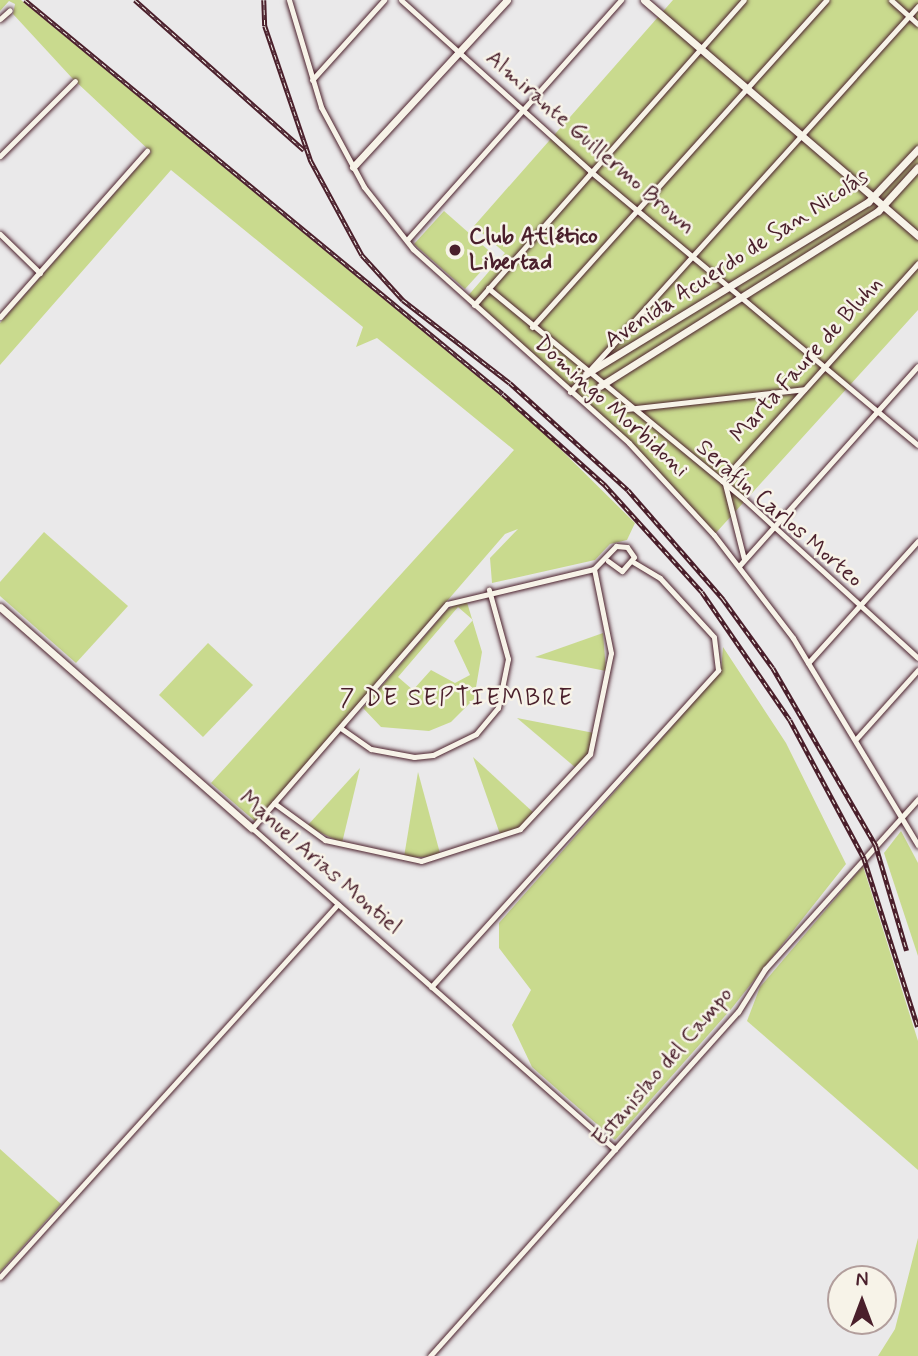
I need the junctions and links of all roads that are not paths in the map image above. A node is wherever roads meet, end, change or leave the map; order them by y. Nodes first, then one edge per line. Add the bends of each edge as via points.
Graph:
1 (289, 0) edge
2 (384, 0) edge
3 (401, 0) edge
4 (507, 0) edge
5 (621, 0) edge
6 (644, 0) edge
7 (744, 0) edge
8 (826, 0) edge
9 (891, 0) edge
10 (918, 6) edge
11 (10, 10) dead end
12 (909, 16) junction
13 (0, 19) edge
14 (918, 24) edge
15 (701, 50) junction
16 (459, 53) junction
17 (312, 80) junction
18 (75, 81) dead end
19 (745, 87) junction
20 (520, 108) junction
21 (801, 136) junction
22 (918, 149) edge
23 (147, 151) dead end
24 (0, 156) edge
25 (353, 167) junction
26 (918, 167) edge
27 (590, 171) junction
28 (874, 197) junction
29 (884, 206) junction
30 (638, 208) junction
31 (0, 234) edge
32 (918, 236) edge
33 (407, 240) junction
34 (693, 256) junction
35 (918, 263) edge
36 (40, 273) junction
37 (488, 288) junction
38 (730, 289) junction
39 (739, 296) junction
40 (474, 305) junction
41 (0, 317) edge
42 (532, 327) junction
43 (824, 366) junction
44 (918, 366) edge
45 (586, 374) junction
46 (600, 386) junction
47 (804, 389) junction
48 (570, 392) junction
49 (627, 409) junction
50 (877, 410) junction
51 (918, 445) edge
52 (723, 483) junction
53 (773, 526) junction
54 (918, 541) edge
55 (744, 559) junction
56 (608, 561) junction
57 (634, 562) junction
58 (739, 566) junction
59 (594, 569) junction
60 (489, 590) junction
61 (0, 607) edge
62 (859, 607) junction
63 (918, 658) edge
64 (808, 663) junction
65 (918, 670) edge
66 (342, 729) junction
67 (856, 739) junction
68 (918, 799) edge
69 (274, 803) junction
70 (902, 816) junction
71 (252, 828) junction
72 (918, 845) edge
73 (338, 904) junction
74 (431, 986) junction
75 (615, 1149) junction
76 (0, 1277) edge
77 (430, 1356) edge

1 - 17 street, Domingo Morbidoni
2 - 17 street
3 - 16 street, Almirante Guillermo Brown
4 - 16 street
5 - 20 street
6 - 15 street
7 - 15 street
8 - 19 street
9 - 12 street
10 - 12 street
11 - 13 street
12 - 14 street
12 - 21 street
15 - 19 street
15 - 27 street
16 - 20 street, Almirante Guillermo Brown
16 - 25 street
17 - 25 street, Domingo Morbidoni
18 - 24 street
19 - 21 street
19 - 30 street
20 - 27 street, Almirante Guillermo Brown
20 - 33 street
21 - 28 street
21 - 34 street
22 - 28 street, Avenida Acuerdo de San Nicolás
23 - 36 street
25 - 33 street, Domingo Morbidoni
26 - 29 street, Avenida Acuerdo de San Nicolás
27 - 30 street, Almirante Guillermo Brown
27 - 37 street
28 - 29 street
28 - 38 street, Avenida Acuerdo de San Nicolás
29 - 32 street
29 - 39 street, Avenida Acuerdo de San Nicolás
30 - 34 street, Almirante Guillermo Brown
30 - 42 street
31 - 36 street
33 - 40 street, Domingo Morbidoni
34 - 38 street, Almirante Guillermo Brown
34 - 45 street
35 - 43 street, Marta Faure de Bluhn
36 - 41 street
37 - 40 street
37 - 42 street, Serafín Carlos Morteo
38 - 39 street, Almirante Guillermo Brown
38 - 45 street, Avenida Acuerdo de San Nicolás
39 - 43 street, Almirante Guillermo Brown
39 - 46 street, Avenida Acuerdo de San Nicolás
40 - 48 street, Domingo Morbidoni
42 - 45 street, Serafín Carlos Morteo
43 - 47 street, Marta Faure de Bluhn
43 - 50 street, Almirante Guillermo Brown
44 - 50 street
45 - 46 street, Serafín Carlos Morteo
45 - 48 street, Avenida Acuerdo de San Nicolás
46 - 49 street, Serafín Carlos Morteo
47 - 49 street
47 - 52 street, Marta Faure de Bluhn
48 - 58 street, Domingo Morbidoni via 672,485
49 - 52 street, Serafín Carlos Morteo
50 - 51 street, Almirante Guillermo Brown
50 - 53 street
52 - 53 street, Serafín Carlos Morteo
52 - 55 street
53 - 55 street
53 - 62 street, Serafín Carlos Morteo
54 - 62 street
55 - 58 street
56 - 57 street via 619,571
56 - 57 street via 620,545 630,550
56 - 59 street
57 - 74 street via 660,578 714,637 718,670
58 - 64 street, Domingo Morbidoni
59 - 60 street
59 - 69 street via 611,653 590,754 520,829 421,861 325,840
60 - 66 street via 442,609
60 - 66 street via 508,659 498,708 476,734 433,755 414,757 371,749
61 - 71 street, Manuel Arias Montiel
62 - 63 street, Serafín Carlos Morteo
62 - 64 street
64 - 67 street, Domingo Morbidoni
65 - 67 street
66 - 69 street
67 - 70 street, Domingo Morbidoni
68 - 70 street, Estanislao del Campo
69 - 71 street
70 - 72 street, Domingo Morbidoni
70 - 75 street, Estanislao del Campo
71 - 73 street, Manuel Arias Montiel
73 - 74 street, Manuel Arias Montiel
73 - 76 street
74 - 75 street, Manuel Arias Montiel
75 - 77 street, Estanislao del Campo

